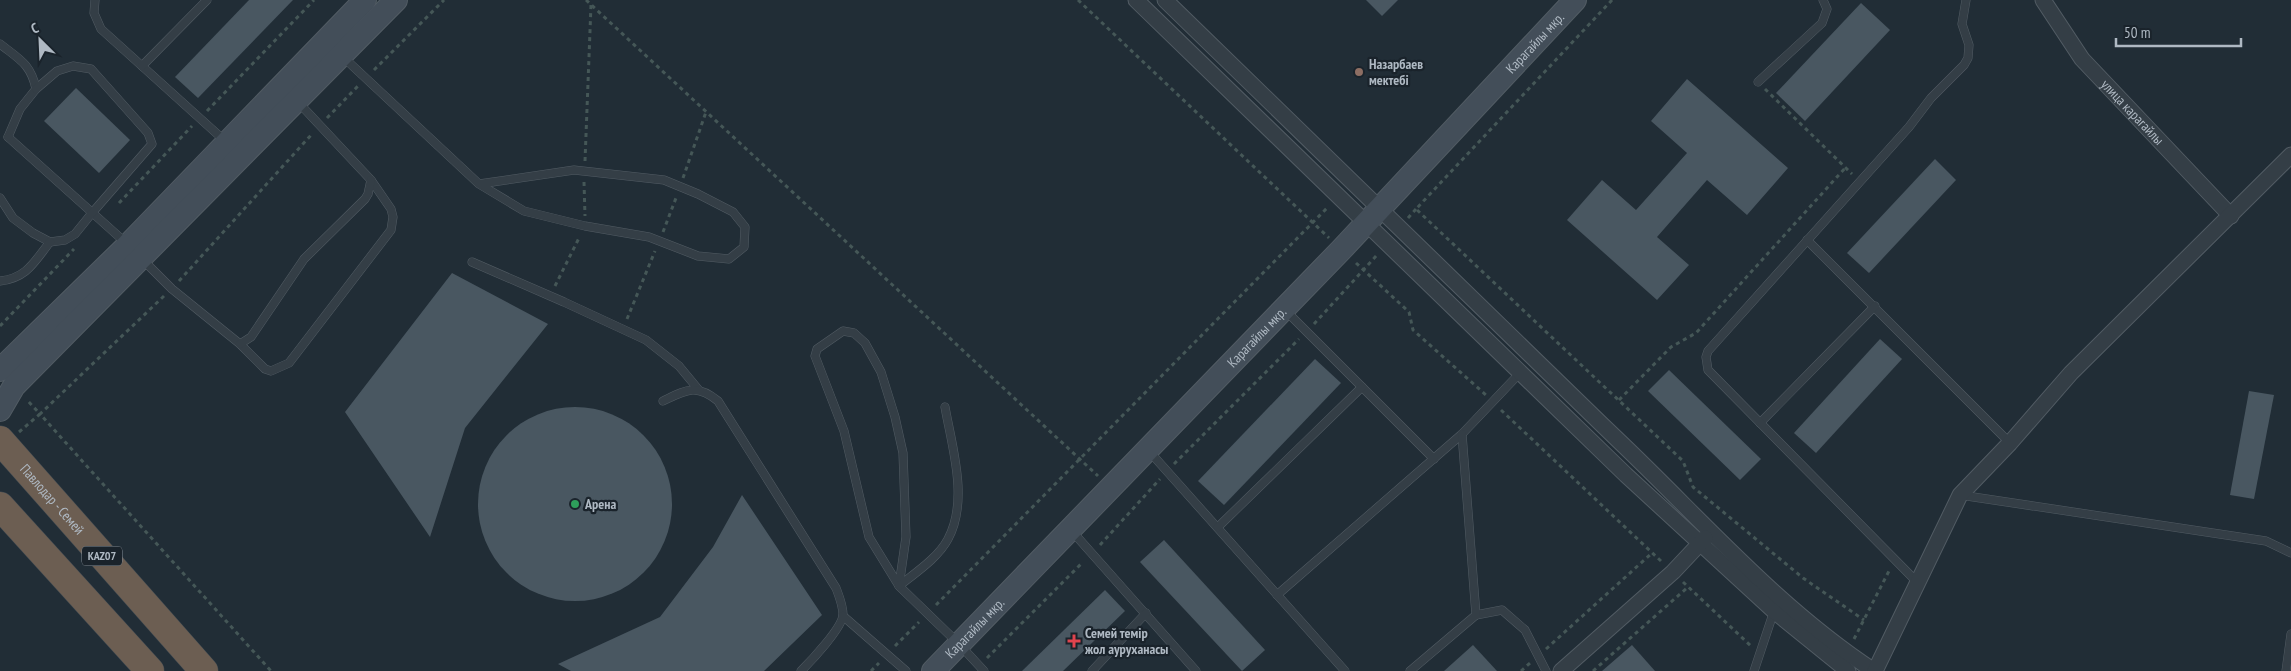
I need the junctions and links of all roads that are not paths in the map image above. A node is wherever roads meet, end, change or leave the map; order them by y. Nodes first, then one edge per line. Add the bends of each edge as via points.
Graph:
1 (95, 0) edge
2 (207, 0) edge
3 (365, 0) edge
4 (396, 0) edge
5 (1136, 0) edge
6 (1165, 0) edge
7 (1575, 0) edge
8 (1823, 0) edge
9 (1966, 0) edge
10 (2043, 0) edge
11 (0, 44) edge
12 (334, 49) junction
13 (142, 66) junction
14 (1758, 82) road end
15 (36, 89) junction
16 (290, 94) junction
17 (4, 139) edge
18 (226, 142) junction
19 (2291, 155) edge
20 (371, 180) junction
21 (479, 184) junction
22 (0, 198) edge
23 (92, 213) junction
24 (1373, 216) junction
25 (2231, 216) junction
26 (1807, 240) junction
27 (50, 242) junction
28 (134, 252) junction
29 (472, 262) dead end
30 (0, 281) edge
31 (1876, 306) junction
32 (1284, 309) junction
33 (240, 344) junction
34 (0, 370) edge
35 (1519, 374) junction
36 (1362, 387) junction
37 (698, 389) junction
38 (663, 400) dead end
39 (945, 406) dead end
40 (0, 410) edge
41 (1760, 424) junction
42 (1462, 434) junction
43 (10, 437) edge
44 (2010, 443) junction
45 (1148, 450) junction
46 (1434, 459) junction
47 (1960, 495) junction
48 (0, 506) edge
49 (1218, 527) junction
50 (1071, 529) junction
51 (1710, 533) junction
52 (1700, 545) junction
53 (2291, 553) edge
54 (1918, 583) junction
55 (899, 586) junction
56 (1277, 595) junction
57 (1774, 612) junction
58 (1146, 613) junction
59 (1476, 614) junction
60 (843, 616) junction
61 (2291, 634) edge
62 (959, 644) junction
63 (150, 671) edge
64 (204, 671) edge
65 (801, 671) edge
66 (906, 671) edge
67 (933, 671) edge
68 (984, 671) edge
69 (1092, 671) edge
70 (1196, 671) edge
71 (1346, 671) edge
72 (1410, 671) edge
73 (1546, 671) edge
74 (1561, 671) edge
75 (1754, 671) edge
76 (1848, 671) edge
77 (1874, 671) edge
78 (2286, 671) edge

1 - 13 lane via 94,13 102,29
2 - 13 lane
3 - 12 street
4 - 12 street
5 - 24 street via 1339,196
6 - 24 street
7 - 24 street, Карагайлы мкр.
8 - 14 lane via 1826,9 1822,23
9 - 26 lane via 1962,24 1969,52 1964,65 1931,98
10 - 25 street, улица карагайлы via 2082,59
11 - 15 lane via 26,65
12 - 16 street
12 - 21 lane
13 - 18 lane
15 - 17 lane via 20,109
15 - 23 lane via 57,71 73,66 91,69 148,133 152,144
16 - 18 street
16 - 20 lane
16 - 28 street
17 - 23 lane
18 - 28 street
19 - 25 street
20 - 33 lane via 365,199 304,259 251,337
20 - 33 lane via 391,210 391,230 289,363 271,371 265,369
21 - 21 lane via 564,171 664,180 733,212 745,227 744,247 729,259 698,256 649,237 524,212
22 - 27 lane via 13,218
23 - 27 lane via 76,234
23 - 28 lane
24 - 32 street, Карагайлы мкр.
24 - 35 street via 1387,243
24 - 51 street via 1640,461
25 - 44 street via 2071,373
26 - 31 lane
26 - 41 lane via 1706,357 1708,370
27 - 30 lane via 25,274 15,280
28 - 33 lane via 172,289
28 - 34 street
28 - 40 street via 14,386
29 - 37 lane via 623,329 659,349
31 - 41 lane
31 - 44 lane
32 - 36 lane
32 - 45 street, Карагайлы мкр.
35 - 42 lane
35 - 52 street
36 - 46 lane
36 - 49 lane
37 - 38 lane
37 - 60 lane via 718,401 836,588
39 - 55 lane via 957,479 957,509 948,539 931,560
41 - 54 lane
42 - 46 lane
42 - 59 lane
43 - 64 highway, Павлодар - Семей / KAZ07
44 - 47 street
45 - 49 lane
45 - 50 street, Карагайлы мкр.
46 - 56 lane
47 - 53 lane via 2266,541
47 - 54 street
48 - 63 highway
49 - 56 lane
50 - 58 lane
50 - 62 street, Карагайлы мкр.
51 - 52 street
51 - 77 street via 1784,602 1846,653
52 - 57 street
52 - 74 street
54 - 77 street
55 - 55 lane via 869,537 844,431 815,356 817,349 843,331 854,333 865,343 881,372 903,453 906,536
55 - 62 lane
56 - 71 lane
57 - 75 lane
57 - 76 street
58 - 69 lane
58 - 70 lane
59 - 72 lane
59 - 73 lane via 1502,610 1525,630
60 - 65 lane via 839,626
60 - 66 lane
61 - 78 lane
62 - 67 street, Карагайлы мкр.
62 - 68 lane

